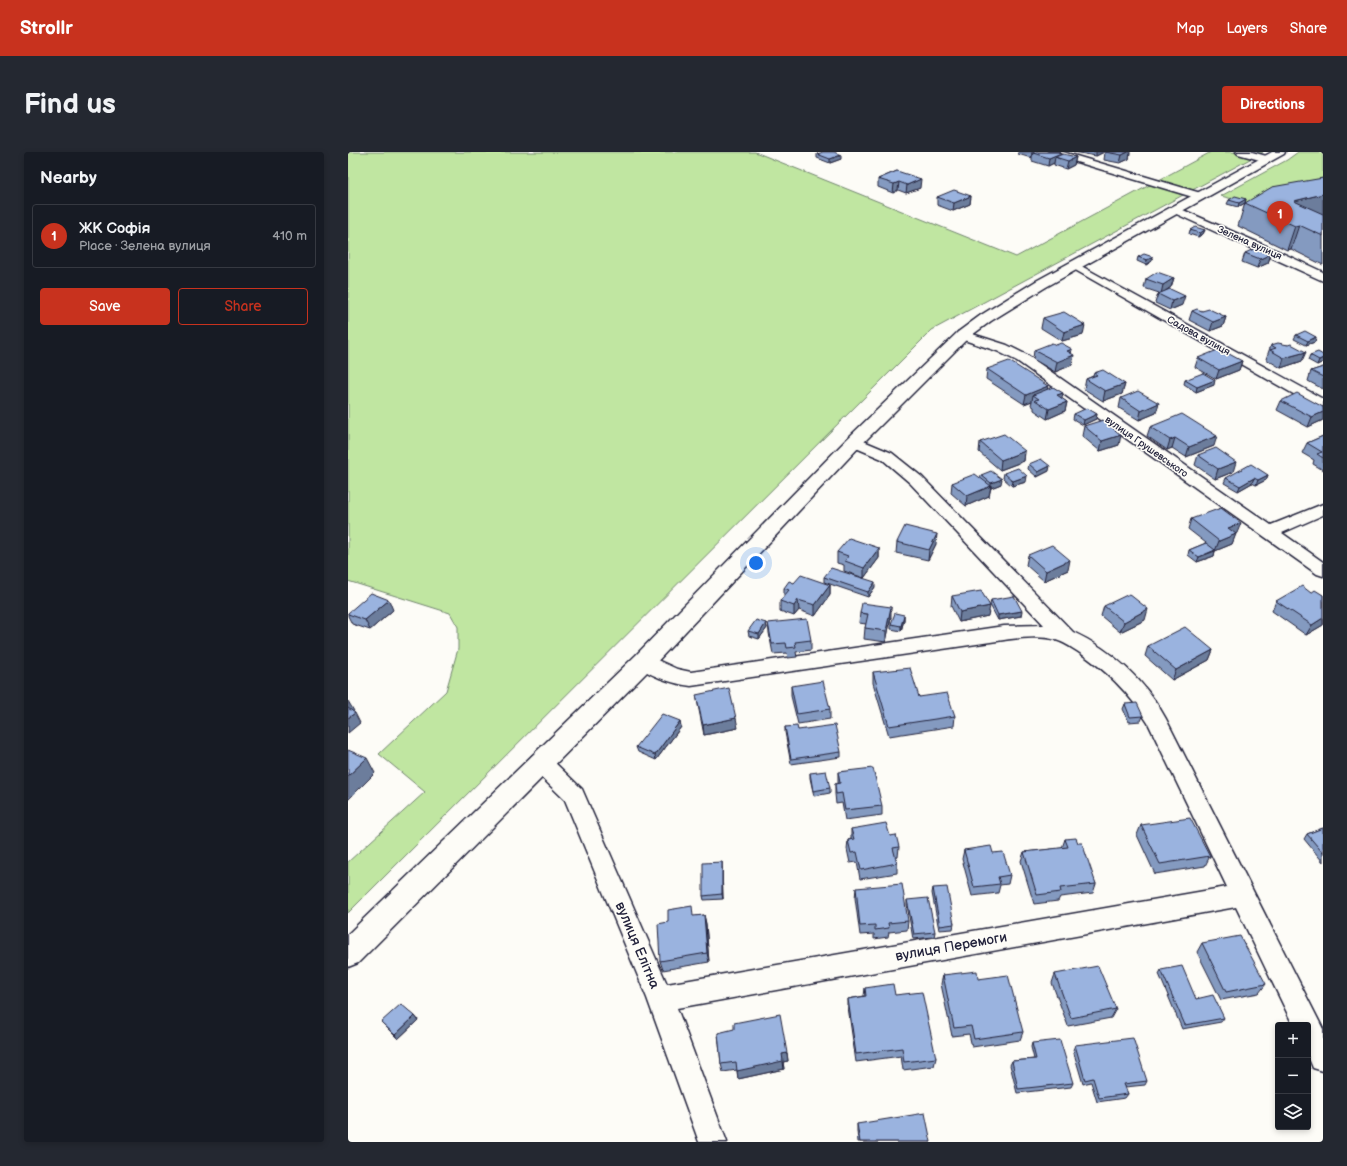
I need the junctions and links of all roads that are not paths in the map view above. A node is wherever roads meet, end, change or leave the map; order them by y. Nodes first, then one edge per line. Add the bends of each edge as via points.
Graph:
1 (1053, 152) edge
2 (1241, 152) edge
3 (1273, 156) edge
4 (1200, 196) junction
5 (1176, 210) junction
6 (1074, 265) junction
7 (1323, 278) edge
8 (963, 336) junction
9 (1323, 405) edge
10 (854, 442) junction
11 (1323, 509) edge
12 (1269, 532) junction
13 (1323, 570) edge
14 (1066, 636) junction
15 (644, 661) junction
16 (540, 762) junction
17 (1242, 895) junction
18 (348, 953) edge
19 (660, 998) junction
20 (1305, 1022) edge
21 (1311, 1034) edge
22 (1323, 1058) edge
23 (713, 1142) edge

1 - 4 street
2 - 3 street
3 - 4 main road
4 - 5 main road
5 - 6 main road
5 - 7 street, Зелена вулиця via 1276,254
6 - 8 main road via 1010,303
6 - 9 street, Садова вулиця
8 - 10 main road
8 - 12 street, вулиця Грушевського via 1002,348 1022,358
10 - 14 street via 887,456 916,480
10 - 15 main road
11 - 12 street
12 - 13 street, вулиця Грушевського
14 - 15 street via 1050,632 1004,632 711,678 691,679 673,676
14 - 17 street via 1100,656 1119,671 1146,702
15 - 16 main road
16 - 18 main road
16 - 19 street, вулиця Елітна via 574,795
17 - 19 street, вулиця Перемоги
17 - 20 street
19 - 23 street, вулиця Елітна
21 - 22 street

